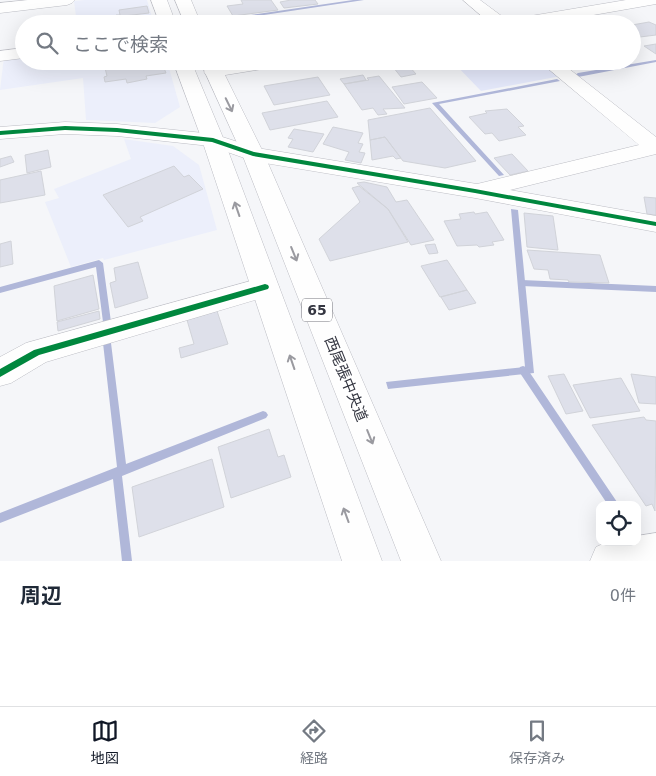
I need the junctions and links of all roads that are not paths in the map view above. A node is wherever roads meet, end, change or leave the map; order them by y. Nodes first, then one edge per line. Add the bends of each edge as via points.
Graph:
1 (67, 0) edge
2 (159, 0) edge
3 (183, 0) edge
4 (471, 0) edge
5 (653, 0) edge
6 (0, 8) edge
7 (165, 15) edge
8 (189, 15) edge
9 (490, 15) edge
10 (565, 15) edge
11 (15, 54) edge
12 (0, 56) edge
13 (186, 70) edge
14 (212, 70) edge
15 (559, 70) edge
16 (65, 128) junction
17 (0, 133) edge
18 (213, 140) junction
19 (656, 148) edge
20 (0, 154) edge
21 (253, 154) junction
22 (475, 191) junction
23 (653, 230) edge
24 (265, 287) junction
25 (0, 373) edge
26 (656, 553) edge
27 (362, 561) edge
28 (421, 561) edge
29 (610, 561) edge

1 - 6 street
2 - 7 street
3 - 8 street
4 - 9 street
5 - 10 street
11 - 12 street
13 - 18 street
14 -> 21 street, 西尾張中央道 / 65
15 - 19 street
16 - 17 street
16 - 18 street
16 - 20 street
18 - 21 street
24 -> 18 street
19 - 22 street
21 - 22 street
21 -> 28 street, 西尾張中央道 / 65
22 - 23 street
24 - 25 street via 37,352
27 -> 24 street
26 - 29 street

